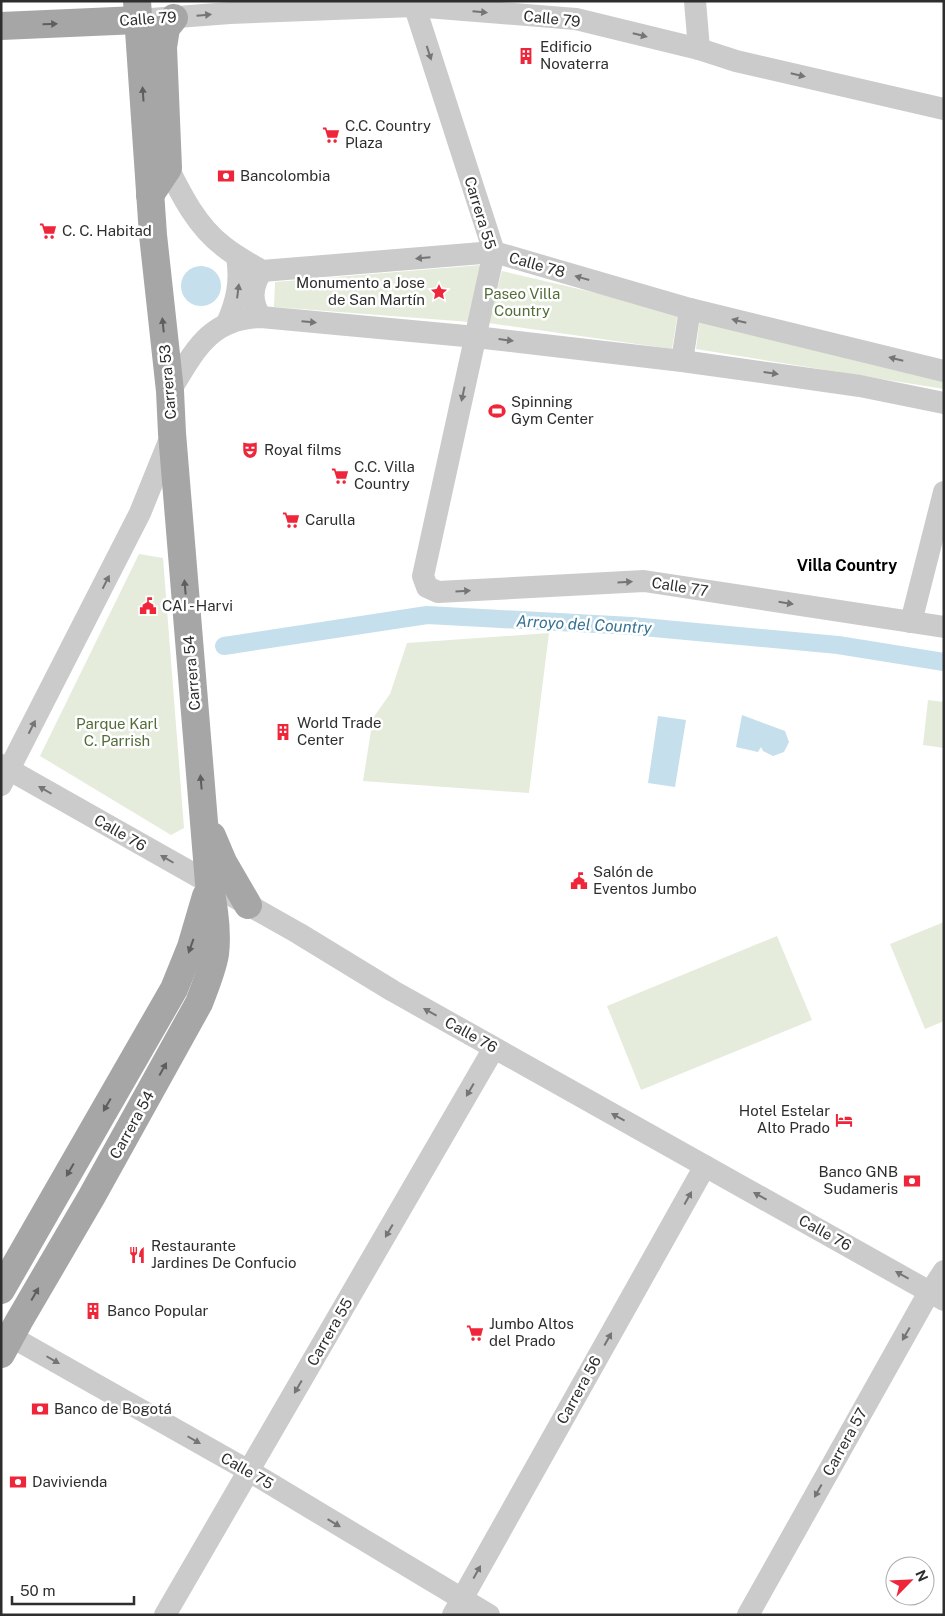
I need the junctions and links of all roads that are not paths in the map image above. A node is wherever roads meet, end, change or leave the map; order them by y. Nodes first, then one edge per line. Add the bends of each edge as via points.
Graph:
1 (695, 1) edge
2 (413, 4) edge
3 (137, 11) edge
4 (174, 18) junction
5 (1, 26) edge
6 (698, 50) junction
7 (944, 110) edge
8 (146, 135) junction
9 (168, 168) junction
10 (150, 195) junction
11 (494, 252) junction
12 (237, 257) junction
13 (262, 271) junction
14 (690, 309) junction
15 (260, 317) junction
16 (226, 323) junction
17 (476, 337) junction
18 (682, 361) junction
19 (944, 371) edge
20 (170, 390) junction
21 (944, 403) edge
22 (172, 433) junction
23 (944, 492) edge
24 (423, 576) joint
25 (911, 622) junction
26 (944, 628) edge
27 (4, 773) edge
28 (204, 816) junction
29 (210, 883) junction
30 (248, 905) junction
31 (494, 1048) junction
32 (94, 1128) junction
33 (122, 1142) junction
34 (705, 1166) junction
35 (944, 1271) edge
36 (1, 1290) edge
37 (937, 1296) edge
38 (4, 1340) edge
39 (249, 1472) junction
40 (457, 1607) edge
41 (165, 1615) edge
42 (489, 1615) edge
43 (748, 1615) edge

1 - 6 street
4 -> 2 street, Calle 79
2 -> 6 street, Calle 79 via 576,20
2 -> 11 street, Carrera 55
3 - 4 street, Calle 79
5 -> 3 main road, Calle 79
8 -> 3 main road, Carrera 53
4 - 9 main road via 166,28 163,46
6 -> 7 street, Calle 79
8 - 9 main road
8 - 10 main road, Carrera 53
9 - 10 main road
9 - 12 street via 184,200 204,228
20 -> 10 main road, Carrera 53
11 -> 13 street, Calle 78
14 -> 11 street, Calle 78
11 - 17 street, Carrera 55
12 - 13 street
16 -> 12 street via 237,297
13 - 15 street via 253,290 253,300
14 - 18 street
19 -> 14 street, Calle 78
15 - 16 street via 245,317
15 -> 17 street
16 - 20 street via 194,352
17 -> 18 street
17 -> 24 street, Carrera 55
18 -> 21 street via 860,386
20 - 22 main road, Carrera 53
27 -> 22 street, Carrera 53 via 140,513
28 -> 22 main road, Carrera 54
23 - 25 street
24 -> 25 street, Calle 77 via 427,587 438,592 644,581
25 - 26 street, Calle 77
29 -> 27 street, Calle 76
28 - 29 main road, Carrera 54
28 - 30 main road via 223,862
29 - 30 street, Calle 76
29 -> 32 main road, Carrera 54 via 191,947 174,989
33 -> 29 main road, Carrera 54 via 200,1003 211,970 216,937
31 -> 30 street, Calle 76
34 -> 31 street, Calle 76
31 -> 39 street, Carrera 55
32 - 33 main road
32 -> 36 main road, Carrera 54
38 -> 33 main road, Carrera 54
37 -> 34 street, Calle 76
40 -> 34 street, Carrera 56
35 - 37 street, Carrera 57
37 -> 43 street, Carrera 57
38 -> 39 street, Calle 75
39 -> 40 street, Calle 75
39 - 41 street, Carrera 55
40 - 42 street, Calle 75

